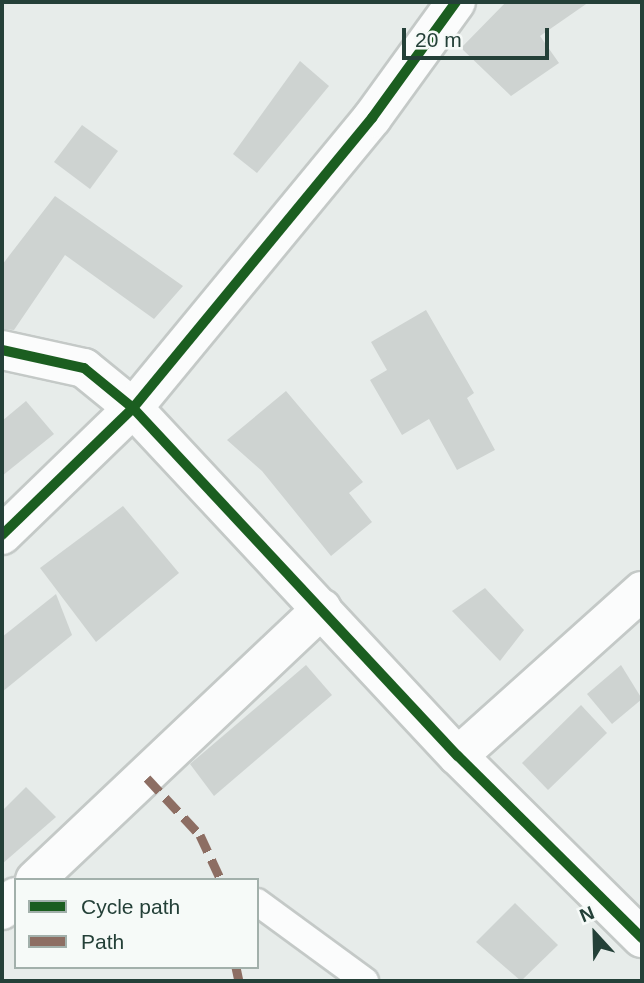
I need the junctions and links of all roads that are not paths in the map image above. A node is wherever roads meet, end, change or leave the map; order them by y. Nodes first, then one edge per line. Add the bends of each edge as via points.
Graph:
1 (456, 2) edge
2 (2, 350) edge
3 (133, 408) junction
4 (2, 534) edge
5 (642, 591) edge
6 (322, 610) junction
7 (458, 755) junction
8 (37, 878) edge
9 (259, 903) edge
10 (642, 938) edge
11 (365, 981) edge

1 - 3 street via 372,118
2 - 3 street via 84,368
3 - 4 street
3 - 6 street
5 - 7 street
6 - 7 street
6 - 8 street
7 - 10 street
9 - 11 lane

